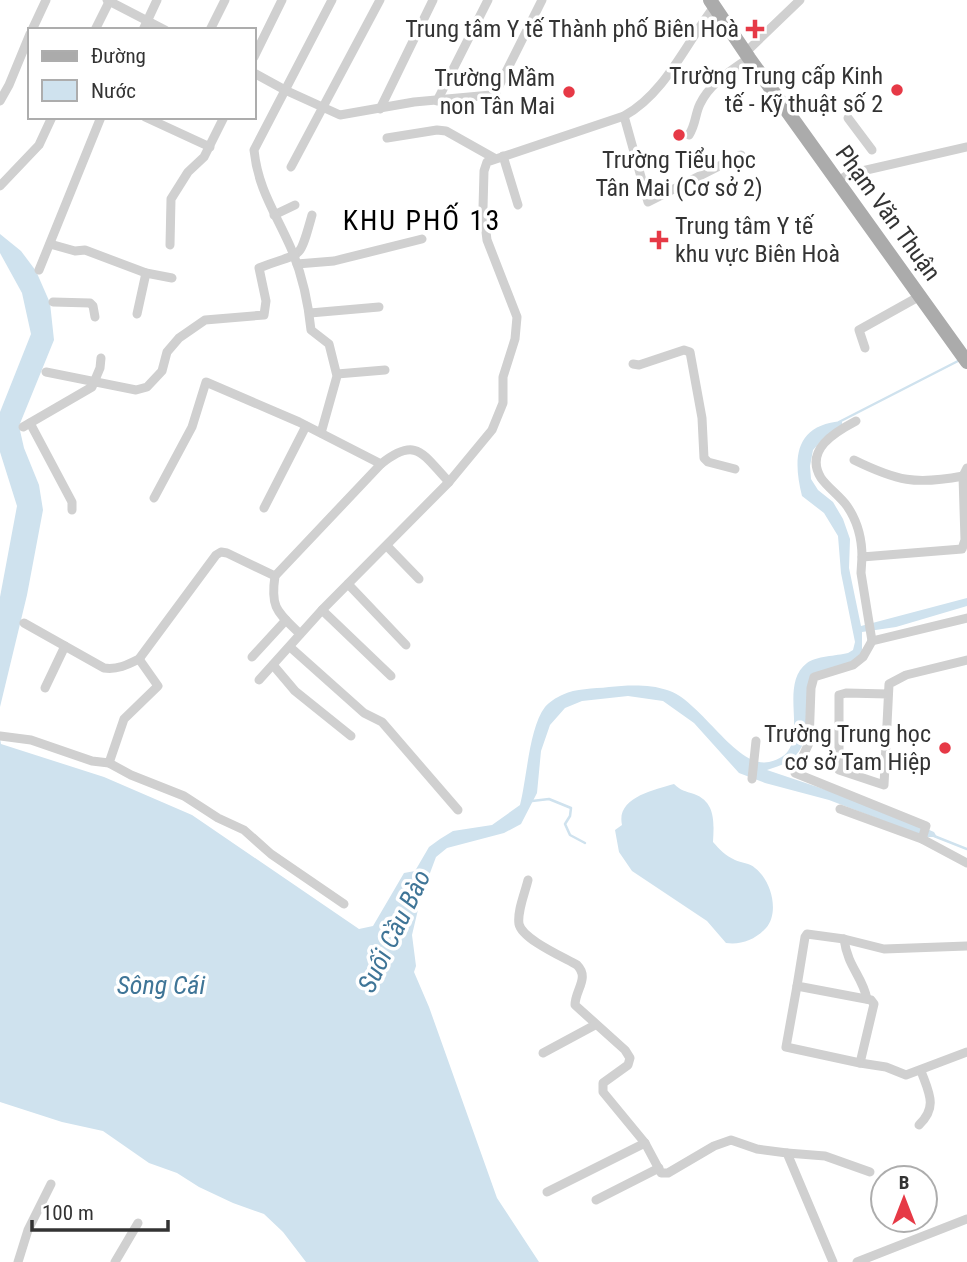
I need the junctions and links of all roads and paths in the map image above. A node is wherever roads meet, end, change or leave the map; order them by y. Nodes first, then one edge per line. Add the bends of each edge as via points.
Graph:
1 (46, 0) edge
2 (109, 0) edge
3 (157, 0) edge
4 (225, 0) edge
5 (282, 0) edge
6 (332, 0) edge
7 (380, 0) edge
8 (433, 0) edge
9 (488, 0) edge
10 (542, 0) edge
11 (800, 0) edge
12 (712, 3) edge
13 (145, 25) edge
14 (33, 28) edge
15 (96, 28) edge
16 (211, 28) edge
17 (28, 39) edge
18 (256, 53) edge
19 (747, 56) junction
20 (256, 74) edge
21 (285, 90) junction
22 (437, 100) junction
23 (0, 101) edge
24 (322, 108) junction
25 (380, 109) junction
26 (624, 116) junction
27 (848, 118) dead end
28 (51, 119) edge
29 (100, 119) edge
30 (223, 119) edge
31 (158, 120) edge
32 (689, 135) dead end
33 (387, 138) dead end
34 (209, 147) junction
35 (967, 147) edge
36 (872, 150) dead end
37 (741, 155) dead end
38 (498, 157) junction
39 (291, 167) dead end
40 (837, 182) junction
41 (0, 186) edge
42 (295, 205) dead end
43 (518, 205) dead end
44 (274, 215) junction
45 (312, 215) dead end
46 (422, 239) dead end
47 (50, 244) junction
48 (170, 246) dead end
49 (296, 261) junction
50 (39, 270) dead end
51 (146, 273) junction
52 (172, 278) dead end
53 (920, 296) junction
54 (53, 302) dead end
55 (379, 307) dead end
56 (310, 313) junction
57 (137, 314) dead end
58 (96, 317) dead end
59 (865, 348) dead end
60 (101, 358) dead end
61 (967, 362) edge
62 (633, 364) dead end
63 (385, 370) dead end
64 (46, 372) dead end
65 (337, 374) junction
66 (95, 382) junction
67 (856, 421) dead end
68 (306, 426) junction
69 (321, 433) junction
70 (853, 460) dead end
71 (381, 464) junction
72 (735, 469) dead end
73 (965, 472) edge
74 (449, 482) junction
75 (154, 498) dead end
76 (264, 508) dead end
77 (72, 510) dead end
78 (387, 546) junction
79 (862, 557) junction
80 (275, 576) junction
81 (419, 579) dead end
82 (348, 584) junction
83 (322, 610) junction
84 (967, 618) edge
85 (286, 620) junction
86 (24, 623) dead end
87 (300, 634) junction
88 (872, 641) junction
89 (406, 645) dead end
90 (65, 646) junction
91 (290, 647) junction
92 (252, 657) dead end
93 (139, 659) junction
94 (967, 660) edge
95 (273, 665) junction
96 (391, 676) dead end
97 (259, 680) dead end
98 (45, 688) dead end
99 (888, 694) junction
100 (3, 736) edge
101 (351, 736) dead end
102 (756, 741) dead end
103 (109, 763) junction
104 (752, 777) dead end
105 (840, 809) dead end
106 (458, 810) dead end
107 (922, 838) junction
108 (967, 863) edge
109 (528, 880) dead end
110 (344, 904) dead end
111 (844, 939) junction
112 (967, 946) edge
113 (797, 986) junction
114 (867, 999) junction
115 (595, 1024) junction
116 (967, 1052) edge
117 (543, 1053) dead end
118 (860, 1063) junction
119 (921, 1071) junction
120 (919, 1125) dead end
121 (645, 1143) junction
122 (787, 1153) junction
123 (659, 1168) junction
124 (869, 1172) edge
125 (51, 1184) dead end
126 (548, 1192) dead end
127 (596, 1200) dead end
128 (967, 1219) edge
129 (138, 1223) dead end
130 (18, 1262) edge
131 (115, 1262) edge
132 (833, 1262) edge
133 (856, 1262) edge

1 - 14 street
2 - 13 street
2 - 15 street
3 - 13 street
4 - 16 street
5 - 18 street
6 - 21 street
7 - 24 street
8 - 25 street
9 - 22 street
10 - 22 street via 496,92
11 - 19 street
12 - 19 main road, Phạm Văn Thuận
12 - 26 street via 654,94
17 - 23 street
19 - 32 street via 701,101
19 - 40 main road, Phạm Văn Thuận
20 - 21 street
21 - 24 street
21 - 44 street via 254,150
22 - 25 street
24 - 25 street via 340,115
24 - 39 street
26 - 37 street via 648,202
26 - 38 street
27 - 36 street
28 - 41 street via 39,145
29 - 47 street
30 - 34 street
31 - 34 street
33 - 38 street via 442,130
34 - 48 street via 171,199
35 - 40 street via 849,174
38 - 43 street
38 - 74 street via 487,162 484,171 484,222 517,317 515,339 503,377 503,403 492,430
40 - 53 main road, Phạm Văn Thuận
42 - 44 street
44 - 49 street
45 - 49 street
46 - 49 street via 334,261
47 - 50 street
47 - 51 street via 85,250
49 - 56 street
49 - 66 street via 259,268 264,315 205,320 179,338 167,352 162,371 142,390
51 - 52 street
51 - 57 street
53 - 59 street via 859,330
53 - 61 main road, Phạm Văn Thuận
54 - 58 street via 90,303
55 - 56 street
56 - 65 street via 311,330 329,344
60 - 66 street
62 - 72 street via 690,352 706,461
63 - 65 street
64 - 66 street
65 - 69 street
66 - 77 street via 27,425 72,502
67 - 79 street via 829,436 816,462 820,477 846,505 858,527
68 - 69 street
68 - 75 street via 206,382 192,427
68 - 76 street
69 - 71 street
70 - 73 street via 886,476 910,481 940,480
71 - 74 street via 412,448
71 - 80 street
73 - 79 street via 962,549
74 - 78 street
78 - 81 street
78 - 82 street
79 - 88 street
80 - 85 street via 274,602
80 - 93 street via 227,553 216,555
82 - 83 street
82 - 89 street
83 - 87 street
83 - 96 street
84 - 88 street
85 - 87 street
85 - 92 street
86 - 90 street
87 - 91 street
88 - 107 street via 853,665 814,677 808,743 795,773 926,827
90 - 93 street via 104,668 122,667
90 - 98 street
91 - 95 street
91 - 106 street via 364,713 382,722
93 - 103 street via 158,686 124,719
94 - 99 street via 896,680 889,684
95 - 97 street
95 - 101 street via 295,691
99 - 99 street via 839,695 839,770 884,785
100 - 103 street
102 - 104 street
103 - 110 street via 184,796 244,830
105 - 107 street
107 - 108 street
109 - 115 street via 520,927 580,968 583,980 575,1005
111 - 112 street via 884,949
111 - 113 street via 806,935
111 - 114 street via 846,956
113 - 114 street
113 - 118 street via 786,1047
114 - 118 street via 874,1004
115 - 117 street
115 - 121 street via 629,1055 628,1065 603,1083 602,1089
116 - 119 street
118 - 119 street via 906,1075
119 - 120 street via 931,1108
121 - 123 street
121 - 126 street
122 - 123 street via 731,1140 668,1173
122 - 124 street via 825,1156
122 - 132 street
123 - 127 street
125 - 130 street
128 - 133 street
129 - 131 street

